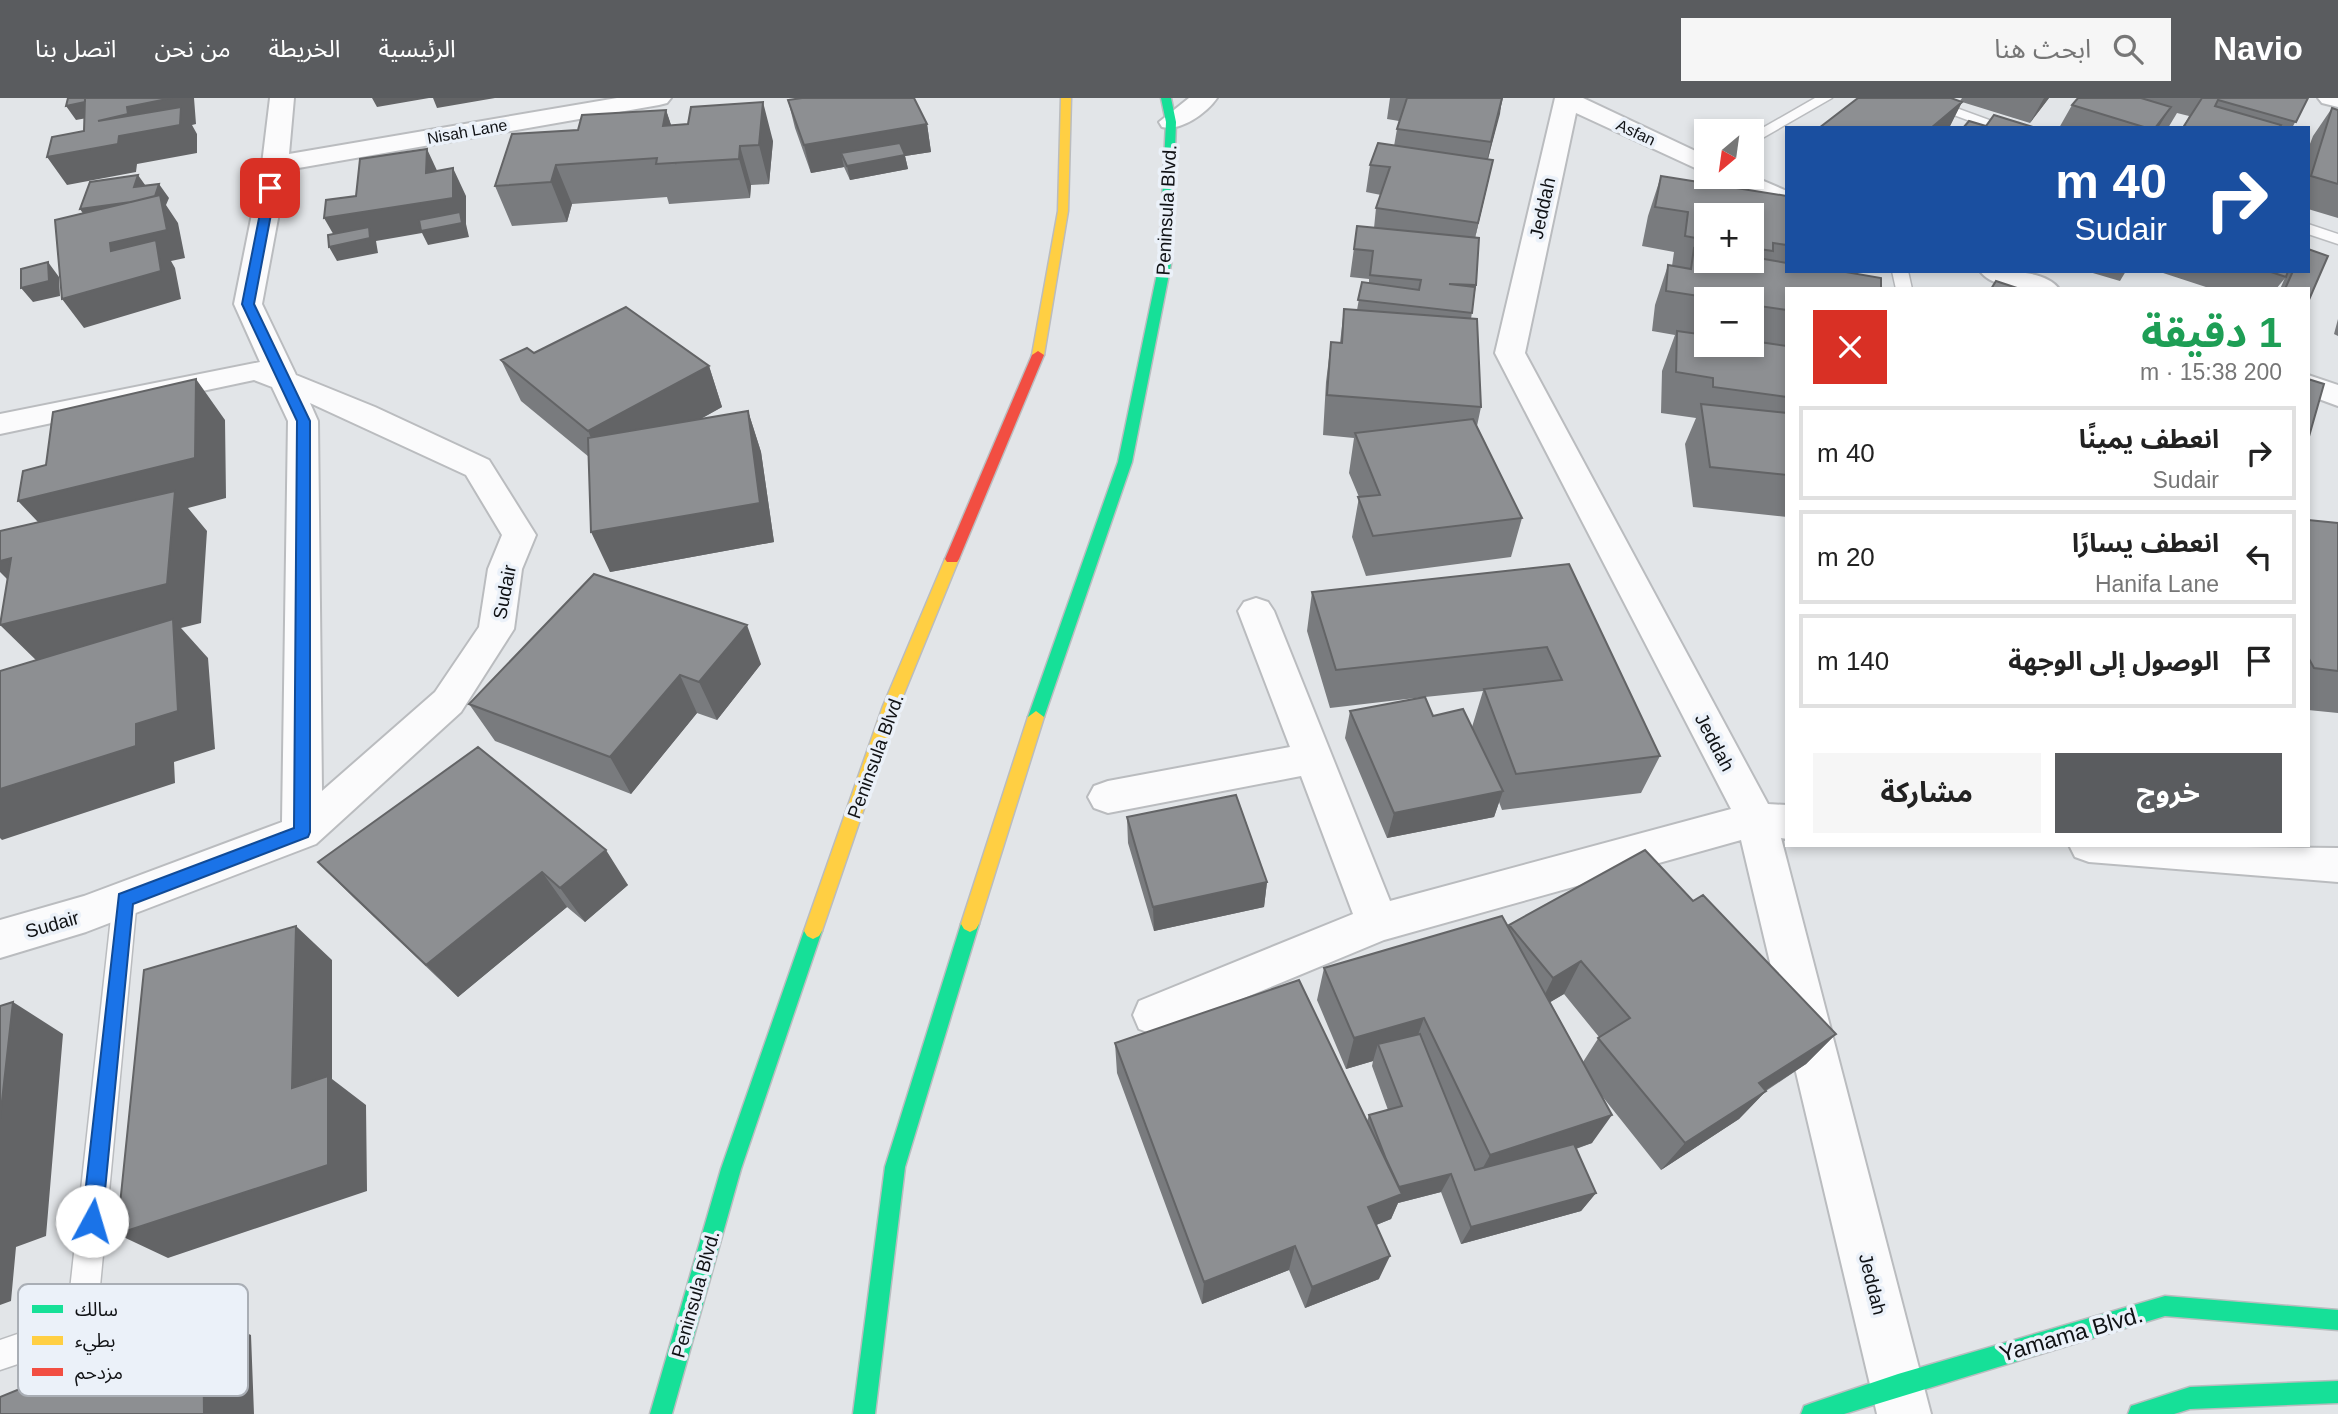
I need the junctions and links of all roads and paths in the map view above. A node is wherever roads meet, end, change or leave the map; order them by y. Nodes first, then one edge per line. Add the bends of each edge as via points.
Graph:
1 (282, 98) edge
2 (659, 98) edge
3 (1066, 98) edge
4 (1205, 98) edge
5 (1825, 98) edge
6 (1915, 98) edge
7 (2329, 98) edge
8 (1566, 99) edge
9 (2338, 100) edge
10 (1168, 110) edge
11 (1998, 126) edge
12 (1764, 133) edge
13 (1694, 159) edge
14 (275, 164) junction
15 (1760, 189) edge
16 (1785, 200) edge
17 (2310, 230) edge
18 (2338, 239) edge
19 (2000, 273) edge
20 (2039, 287) edge
21 (285, 381) junction
22 (2310, 385) edge
23 (2338, 396) edge
24 (0, 424) edge
25 (1256, 611) dead end
26 (1314, 758) junction
27 (1108, 797) dead end
28 (1771, 821) edge
29 (302, 832) junction
30 (2115, 847) edge
31 (2338, 864) edge
32 (125, 899) junction
33 (1378, 923) junction
34 (0, 939) edge
35 (1155, 1015) dead end
36 (86, 1284) edge
37 (2338, 1320) edge
38 (18, 1349) edge
39 (0, 1355) edge
40 (2338, 1392) edge
41 (1901, 1399) edge
42 (661, 1414) edge
43 (864, 1414) edge
44 (1812, 1414) edge
45 (2138, 1414) edge

1 - 14 street
2 - 14 street, Nisah Lane
3 - 42 main road, Peninsula Blvd. via 1063,211 1039,352 891,706 731,1169
4 - 10 street
5 - 12 lane
6 - 11 lane
7 - 9 street
8 - 13 street, Asfan
8 - 28 street, Jeddah via 1510,353
10 - 43 main road, Peninsula Blvd. via 1166,264 1125,462 1017,772 895,1167
14 - 21 street via 248,304
15 - 16 street
17 - 18 lane
19 - 20 street
21 - 24 street, Sudair via 257,370
21 - 29 street via 303,421
21 - 29 street, Sudair via 478,468 519,535 505,569 496,629 448,702
22 - 23 street
25 - 26 street
26 - 27 street
26 - 33 street
28 - 33 street
28 - 41 street, Jeddah
29 - 32 street, Sudair
30 - 31 street
32 - 34 street, Sudair
32 - 36 lane
33 - 35 street
37 - 41 main road, Yamama Blvd. via 2165,1306
38 - 39 lane
40 - 45 main road via 2190,1398
41 - 44 main road, Yamama Blvd.

